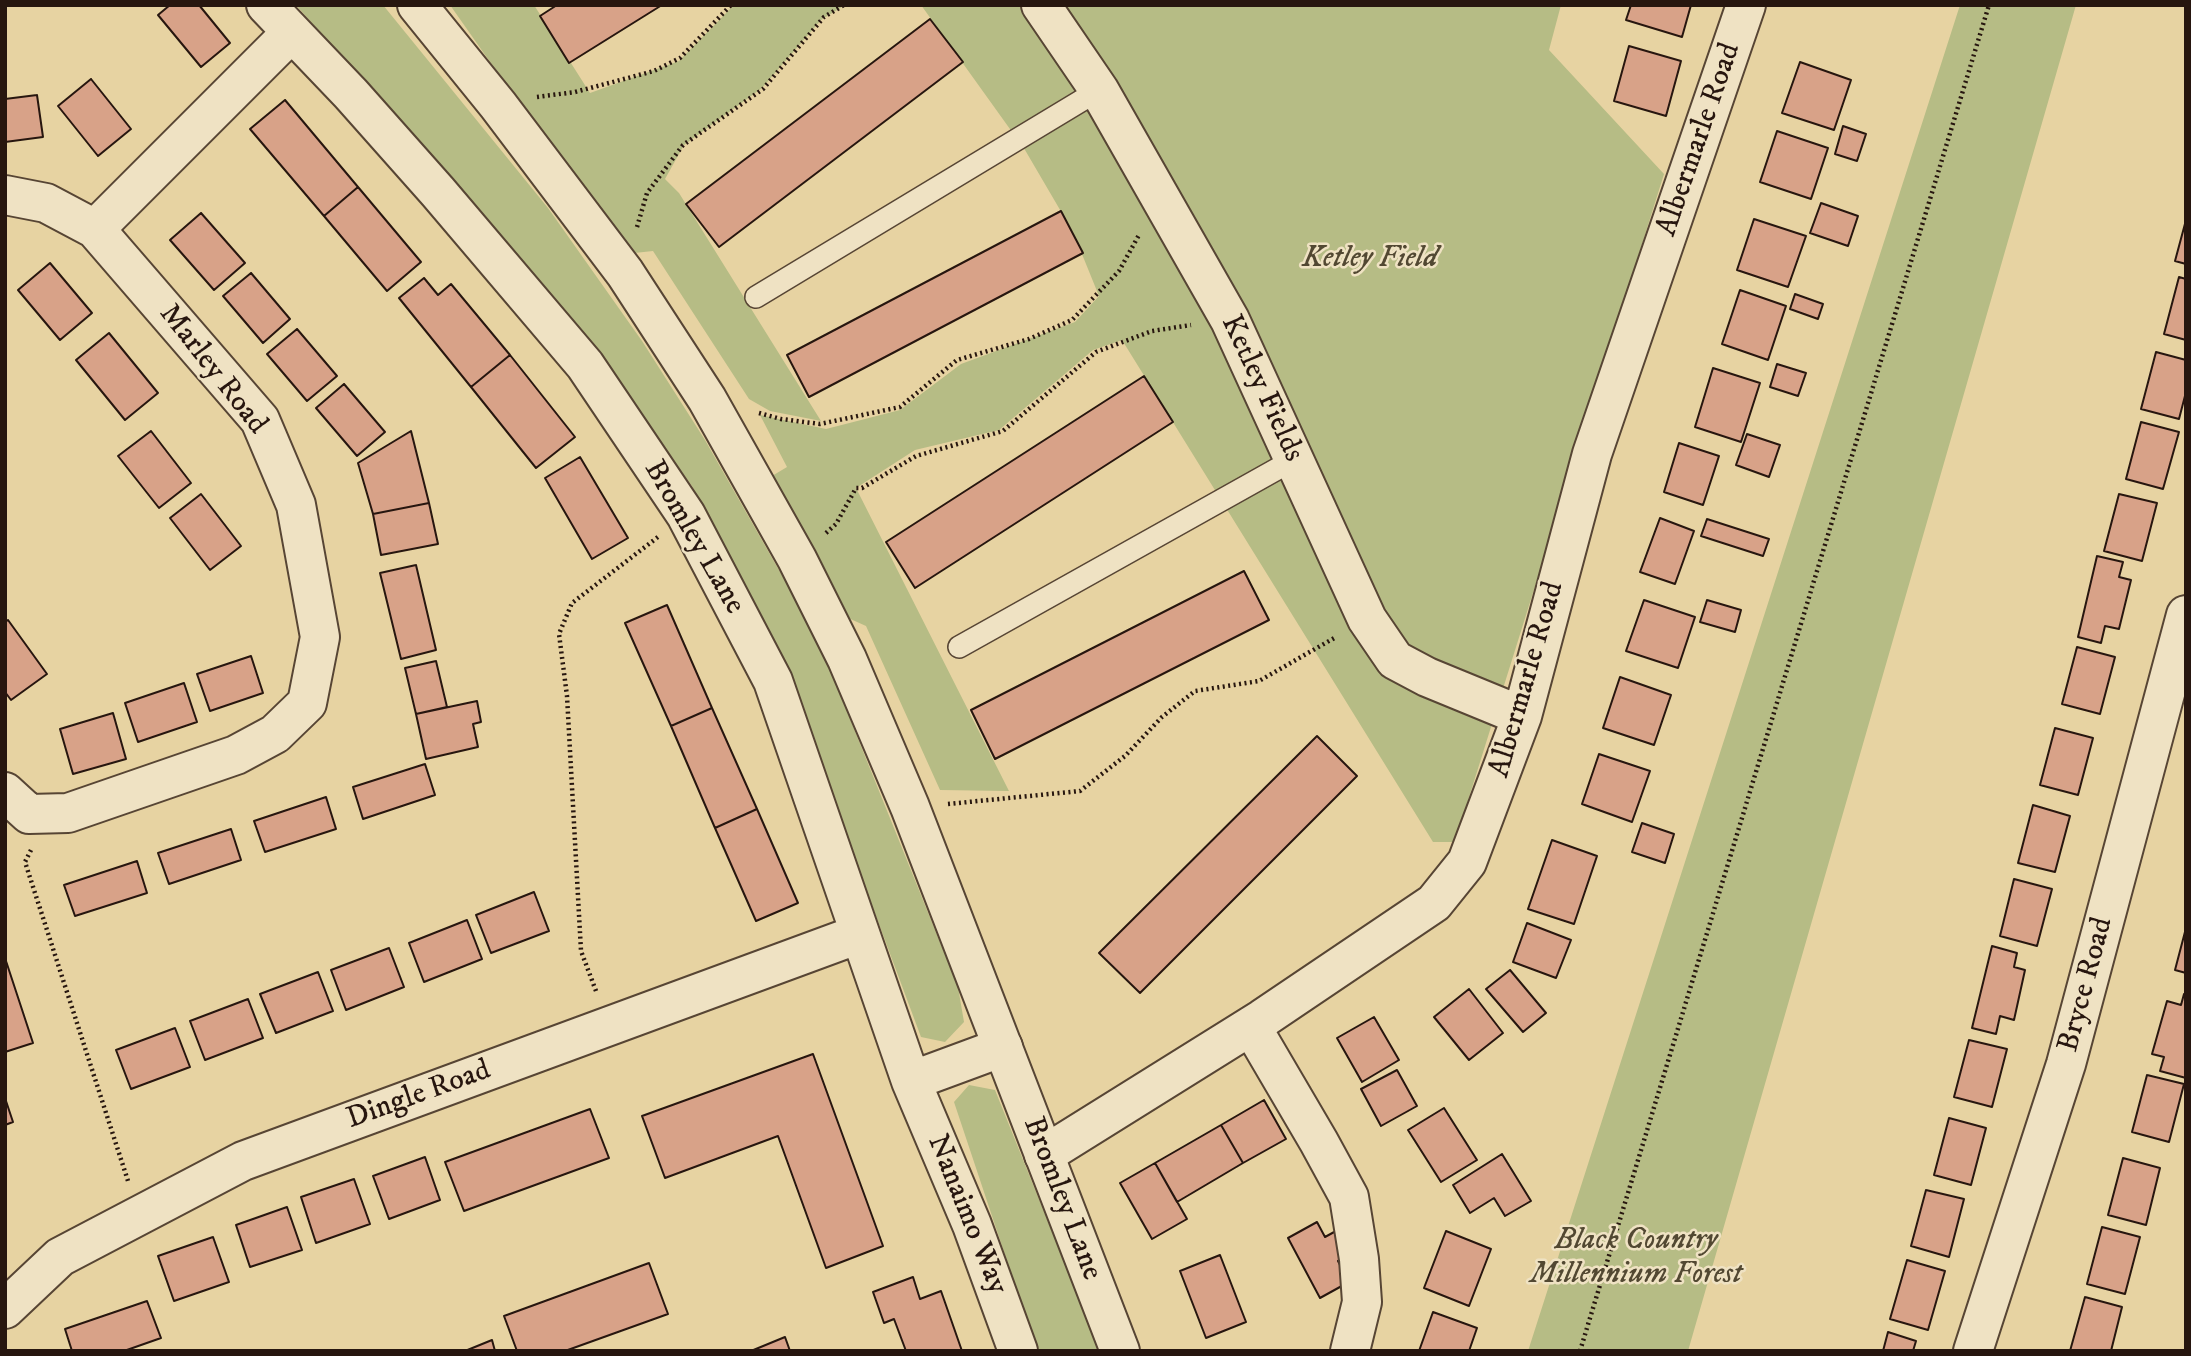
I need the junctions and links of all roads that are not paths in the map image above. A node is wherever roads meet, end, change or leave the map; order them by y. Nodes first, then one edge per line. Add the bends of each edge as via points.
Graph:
1 (265, 5) edge
2 (417, 5) edge
3 (1041, 5) edge
4 (1746, 5) edge
5 (290, 34) junction
6 (1099, 90) junction
7 (5, 195) edge
8 (95, 229) junction
9 (756, 297) dead end
10 (1295, 459) junction
11 (2186, 615) edge
12 (959, 647) dead end
13 (1522, 716) junction
14 (5, 792) edge
15 (859, 934) junction
16 (1251, 1026) junction
17 (1003, 1046) junction
18 (911, 1081) junction
19 (1044, 1155) junction
20 (5, 1309) edge
21 (1018, 1351) edge
22 (1120, 1351) edge
23 (1350, 1351) edge
24 (1973, 1351) edge

1 - 5 street, Bromley Lane
2 - 17 street, Bromley Lane via 625,273 707,399 847,659
3 - 6 street, Ketley Fields
4 - 13 street, Albermarle Road via 1592,454
5 - 8 street
5 - 15 street, Bromley Lane via 351,94 585,365 686,515 773,681
6 - 9 lane
6 - 10 street, Ketley Fields via 1230,320
7 - 8 street, Marley Road via 46,203
8 - 14 street, Marley Road via 260,420 296,505 320,637 307,703 275,734 223,759 68,813 29,814
10 - 12 lane
10 - 13 street, Ketley Fields via 1367,619 1395,660
11 - 24 street, Bryce Road via 2066,1064
13 - 16 street, Albermarle Road via 1467,862 1434,903
15 - 18 street, Bromley Lane
15 - 20 street, Dingle Road via 243,1161 60,1257
16 - 19 street, Albermarle Road
16 - 23 street via 1349,1198 1362,1302
17 - 18 street
17 - 19 street, Bromley Lane
18 - 21 street, Nanaimo Way via 972,1225
19 - 22 street, Bromley Lane

